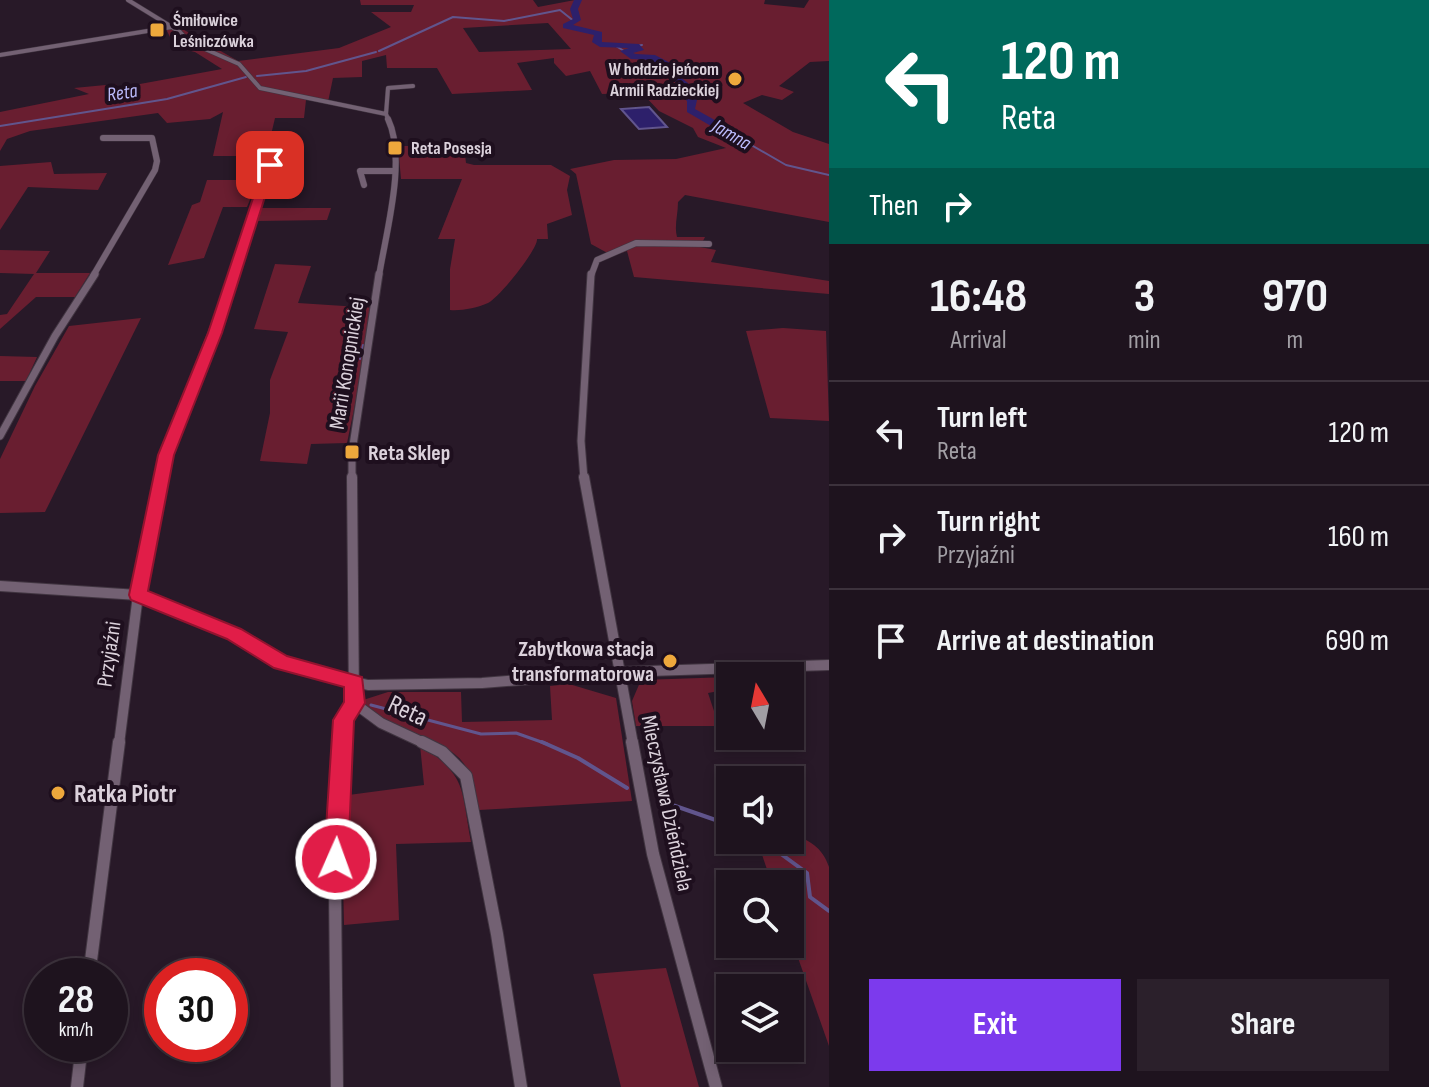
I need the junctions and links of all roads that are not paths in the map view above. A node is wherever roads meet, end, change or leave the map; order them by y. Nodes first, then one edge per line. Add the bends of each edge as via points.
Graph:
1 (128, 0) edge
2 (172, 27) junction
3 (0, 55) edge
4 (413, 86) dead end
5 (386, 114) junction
6 (103, 138) dead end
7 (270, 165) dead end
8 (395, 171) junction
9 (364, 185) dead end
10 (709, 244) dead end
11 (0, 436) edge
12 (0, 586) edge
13 (138, 595) junction
14 (829, 665) edge
15 (619, 672) junction
16 (355, 682) junction
17 (354, 703) junction
18 (91, 958) edge
19 (80, 1062) edge
20 (77, 1087) edge
21 (337, 1087) edge
22 (521, 1087) edge
23 (716, 1087) edge

1 - 2 street
2 - 3 street
2 - 5 street via 189,42 239,64 260,88
4 - 5 street via 388,88
5 - 8 street, Marii Konopnickiej via 395,133
6 - 11 street via 152,138 157,166
7 - 13 street, Przyjaźni via 215,333 166,455
8 - 9 street via 360,171
8 - 16 street, Marii Konopnickiej via 352,452
10 - 15 street, Mieczysława Dzieńdziela via 636,243 606,253 591,269 582,466
12 - 13 street
13 - 16 street via 234,634 281,662
13 - 18 street, Przyjaźni
14 - 15 street
15 - 16 street via 453,684
15 - 23 street, Mieczysława Dzieńdziela via 653,854
16 - 17 street, Reta
17 - 21 street via 344,720 339,768 334,920
17 - 22 street, Reta via 387,727 455,759 466,776
19 - 20 street

